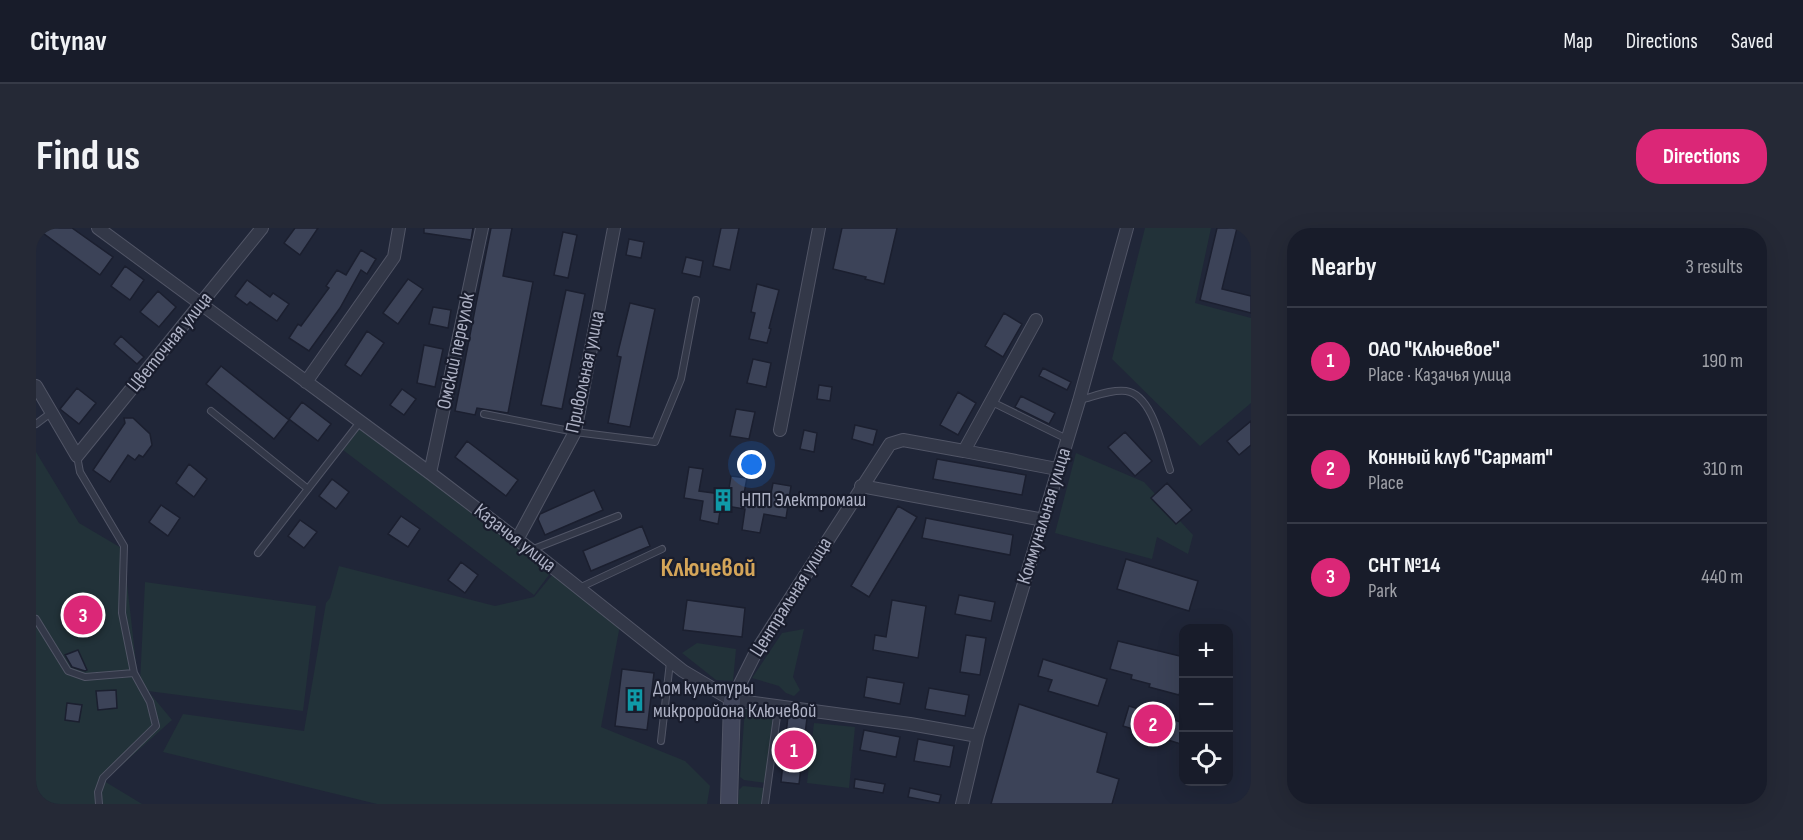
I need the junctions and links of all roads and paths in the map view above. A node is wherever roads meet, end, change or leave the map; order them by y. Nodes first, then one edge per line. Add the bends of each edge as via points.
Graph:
1 (98, 228) edge
2 (262, 228) edge
3 (399, 228) edge
4 (482, 228) edge
5 (614, 228) edge
6 (819, 228) edge
7 (1127, 228) edge
8 (696, 300) dead end
9 (201, 304) junction
10 (1036, 320) dead end
11 (306, 382) junction
12 (36, 386) edge
13 (1079, 401) junction
14 (991, 402) junction
15 (211, 411) dead end
16 (52, 412) junction
17 (484, 414) dead end
18 (360, 422) junction
19 (36, 424) edge
20 (780, 430) dead end
21 (575, 432) junction
22 (1067, 439) junction
23 (964, 451) junction
24 (77, 456) junction
25 (1057, 469) junction
26 (1170, 470) dead end
27 (430, 473) junction
28 (861, 486) junction
29 (308, 489) junction
30 (618, 516) dead end
31 (1044, 520) junction
32 (517, 540) junction
33 (662, 549) dead end
34 (531, 550) junction
35 (258, 553) dead end
36 (579, 588) junction
37 (36, 619) edge
38 (670, 661) junction
39 (134, 673) junction
40 (732, 700) junction
41 (777, 716) dead end
42 (978, 736) junction
43 (661, 741) dead end
44 (99, 804) edge
45 (729, 804) edge
46 (765, 804) edge
47 (962, 804) edge

1 - 9 street, Казачья улица
2 - 9 street, Цветочная улица
3 - 11 street via 394,257
4 - 27 street, Омский переулок
5 - 21 street, Привольная улица
6 - 20 street
7 - 13 street, Коммунальная улица
8 - 21 lane via 681,379 655,442
9 - 11 street, Казачья улица
9 - 24 street, Цветочная улица
10 - 14 street
11 - 18 street, Казачья улица
12 - 16 street
13 - 22 street, Коммунальная улица
13 - 26 lane via 1120,391 1136,395 1149,409
14 - 22 lane
14 - 23 street
15 - 29 lane
16 - 19 lane
16 - 24 street
17 - 21 lane
18 - 27 street, Казачья улица
18 - 29 lane
21 - 32 street, Привольная улица
22 - 25 street, Коммунальная улица
23 - 25 street, Центральная улица
23 - 28 street, Центральная улица via 903,440 890,444
24 - 39 lane via 80,472 124,546 122,613
25 - 31 street, Коммунальная улица
27 - 32 street, Казачья улица
28 - 31 street
28 - 40 street, Центральная улица via 757,650
29 - 35 lane
30 - 34 lane
31 - 42 street, Коммунальная улица
32 - 34 street, Казачья улица
33 - 36 lane
34 - 36 street, Казачья улица
36 - 38 street, Казачья улица
37 - 39 lane via 68,672 85,677
38 - 40 street, Казачья улица
38 - 43 lane
39 - 44 lane via 150,702 156,726 103,778
40 - 42 street, Казачья улица
40 - 45 street
41 - 46 lane
42 - 47 street, Коммунальная улица

